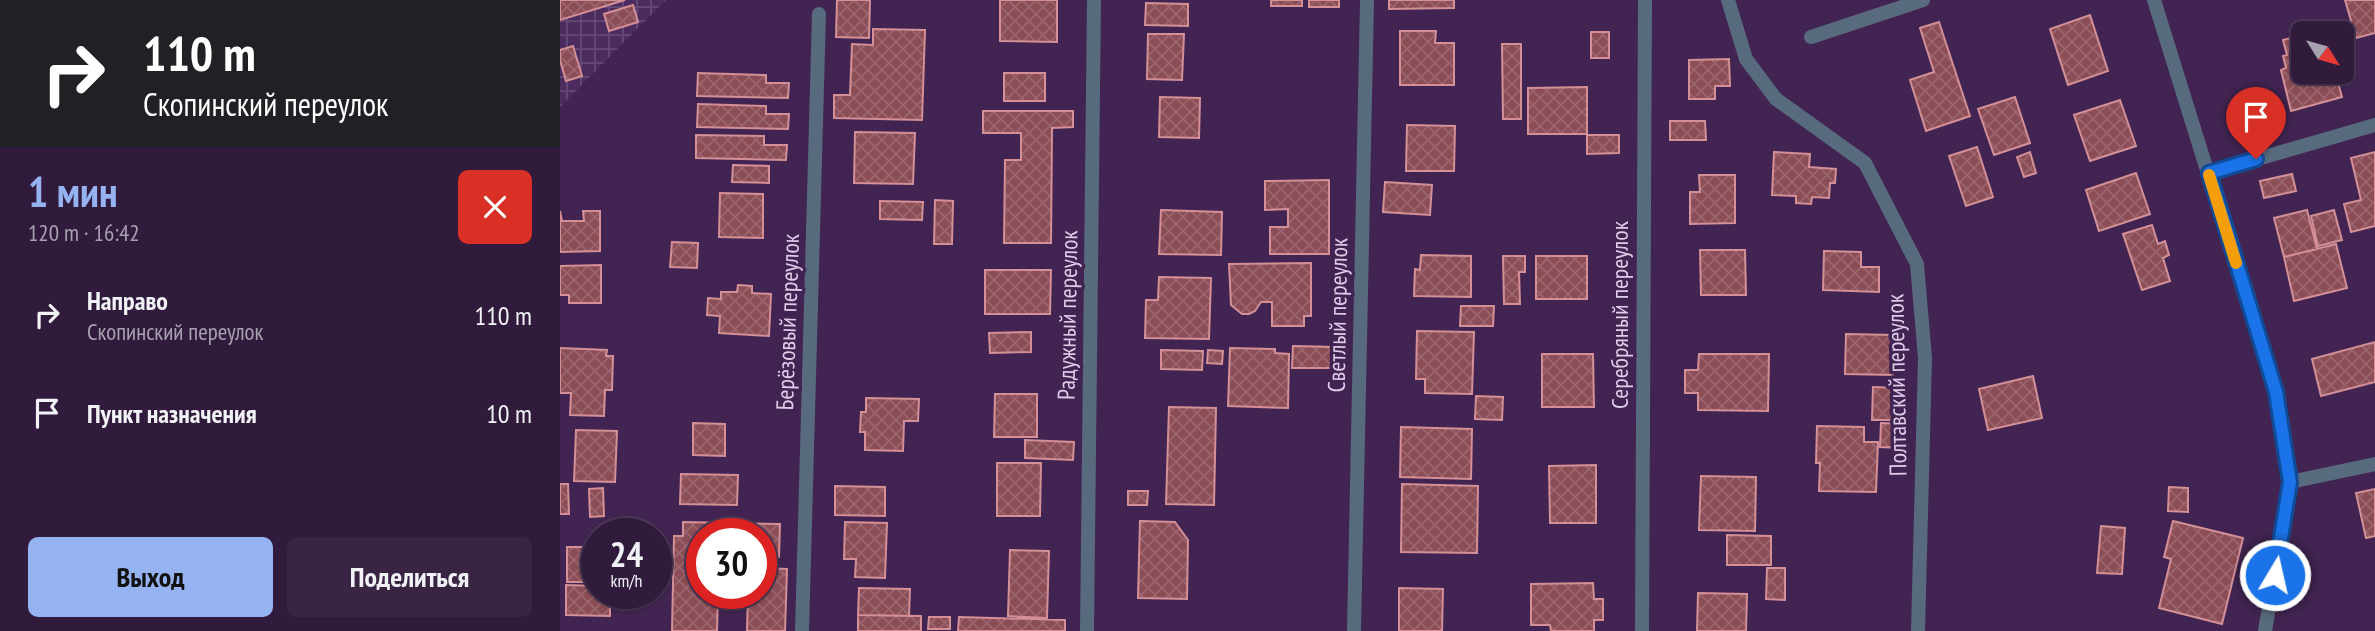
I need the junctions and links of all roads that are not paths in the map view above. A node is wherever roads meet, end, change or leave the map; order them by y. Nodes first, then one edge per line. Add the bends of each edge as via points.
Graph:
1 (1094, 0) edge
2 (1367, 0) edge
3 (1644, 0) edge
4 (1728, 0) edge
5 (1923, 0) edge
6 (2154, 0) edge
7 (819, 13) dead end
8 (1811, 37) dead end
9 (2375, 125) edge
10 (2209, 173) junction
11 (2375, 464) edge
12 (2290, 482) junction
13 (802, 631) edge
14 (1087, 631) edge
15 (1354, 631) edge
16 (1642, 631) edge
17 (1918, 631) edge
18 (2265, 631) edge

1 - 14 street, Радужный переулок
2 - 15 street, Светлый переулок
3 - 16 street, Серебряный переулок
4 - 17 street, Полтавский переулок via 1746,58 1776,99 1865,163 1917,264 1925,358
5 - 8 street
6 - 10 street
7 - 13 street, Берёзовый переулок
9 - 10 street
10 - 12 street via 2276,392
11 - 12 street
12 - 18 street

